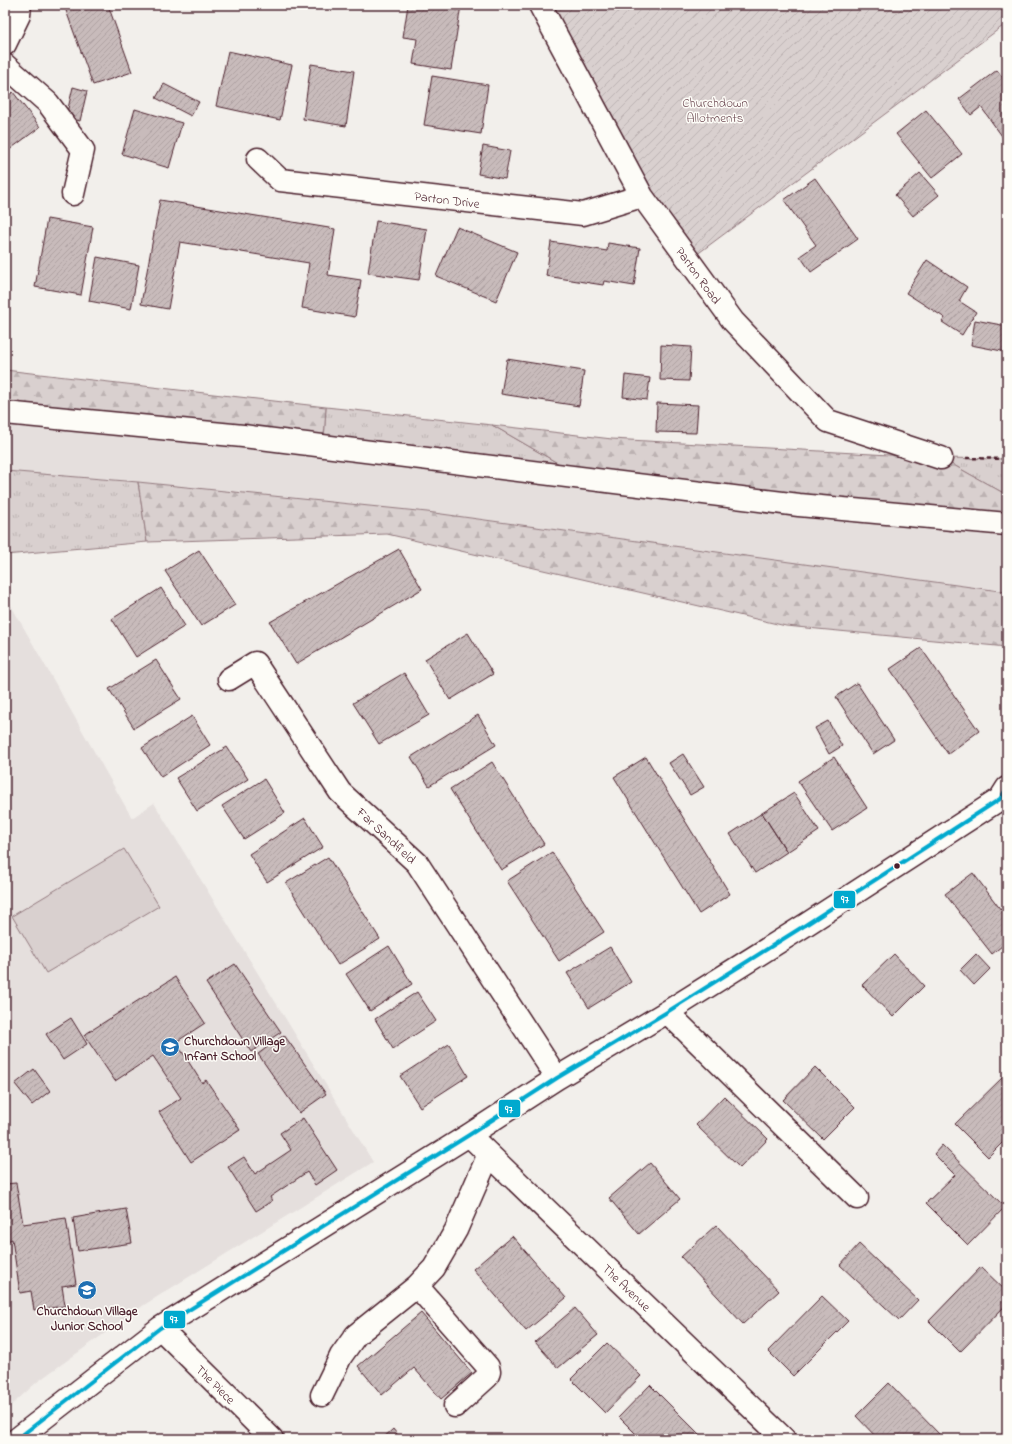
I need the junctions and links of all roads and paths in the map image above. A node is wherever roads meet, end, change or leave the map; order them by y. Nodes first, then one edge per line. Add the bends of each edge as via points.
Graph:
1 (20, 5) edge
2 (540, 5) edge
3 (5, 44) edge
4 (5, 65) edge
5 (258, 159) dead end
6 (73, 194) dead end
7 (642, 196) junction
8 (5, 413) edge
9 (941, 458) joint
10 (1007, 459) edge
11 (1007, 524) edge
12 (229, 679) dead end
13 (1005, 797) edge
14 (667, 1012) junction
15 (557, 1078) junction
16 (469, 1135) junction
17 (489, 1154) junction
18 (858, 1198) dead end
19 (417, 1286) junction
20 (160, 1328) junction
21 (322, 1395) dead end
22 (455, 1406) dead end
23 (17, 1439) edge
24 (272, 1439) edge
25 (784, 1439) edge

1 - 3 street via 19,15
2 - 7 street, Parton Road
4 - 6 street via 48,103 83,150
5 - 7 street, Parton Drive via 280,180 583,214
7 - 9 street, Parton Road via 733,321 828,421
8 - 11 street via 242,436 799,506
9 - 10 path
12 - 15 street, Far Sandfield via 255,663 340,792 417,863
13 - 14 street
14 - 15 street
14 - 18 street
15 - 16 street
16 - 17 street, The Avenue
16 - 20 street
17 - 19 street via 456,1230 434,1268
17 - 25 street, The Avenue
19 - 21 street via 356,1335 341,1356
19 - 22 street via 488,1367 487,1377
20 - 23 street
20 - 24 street, The Piece

